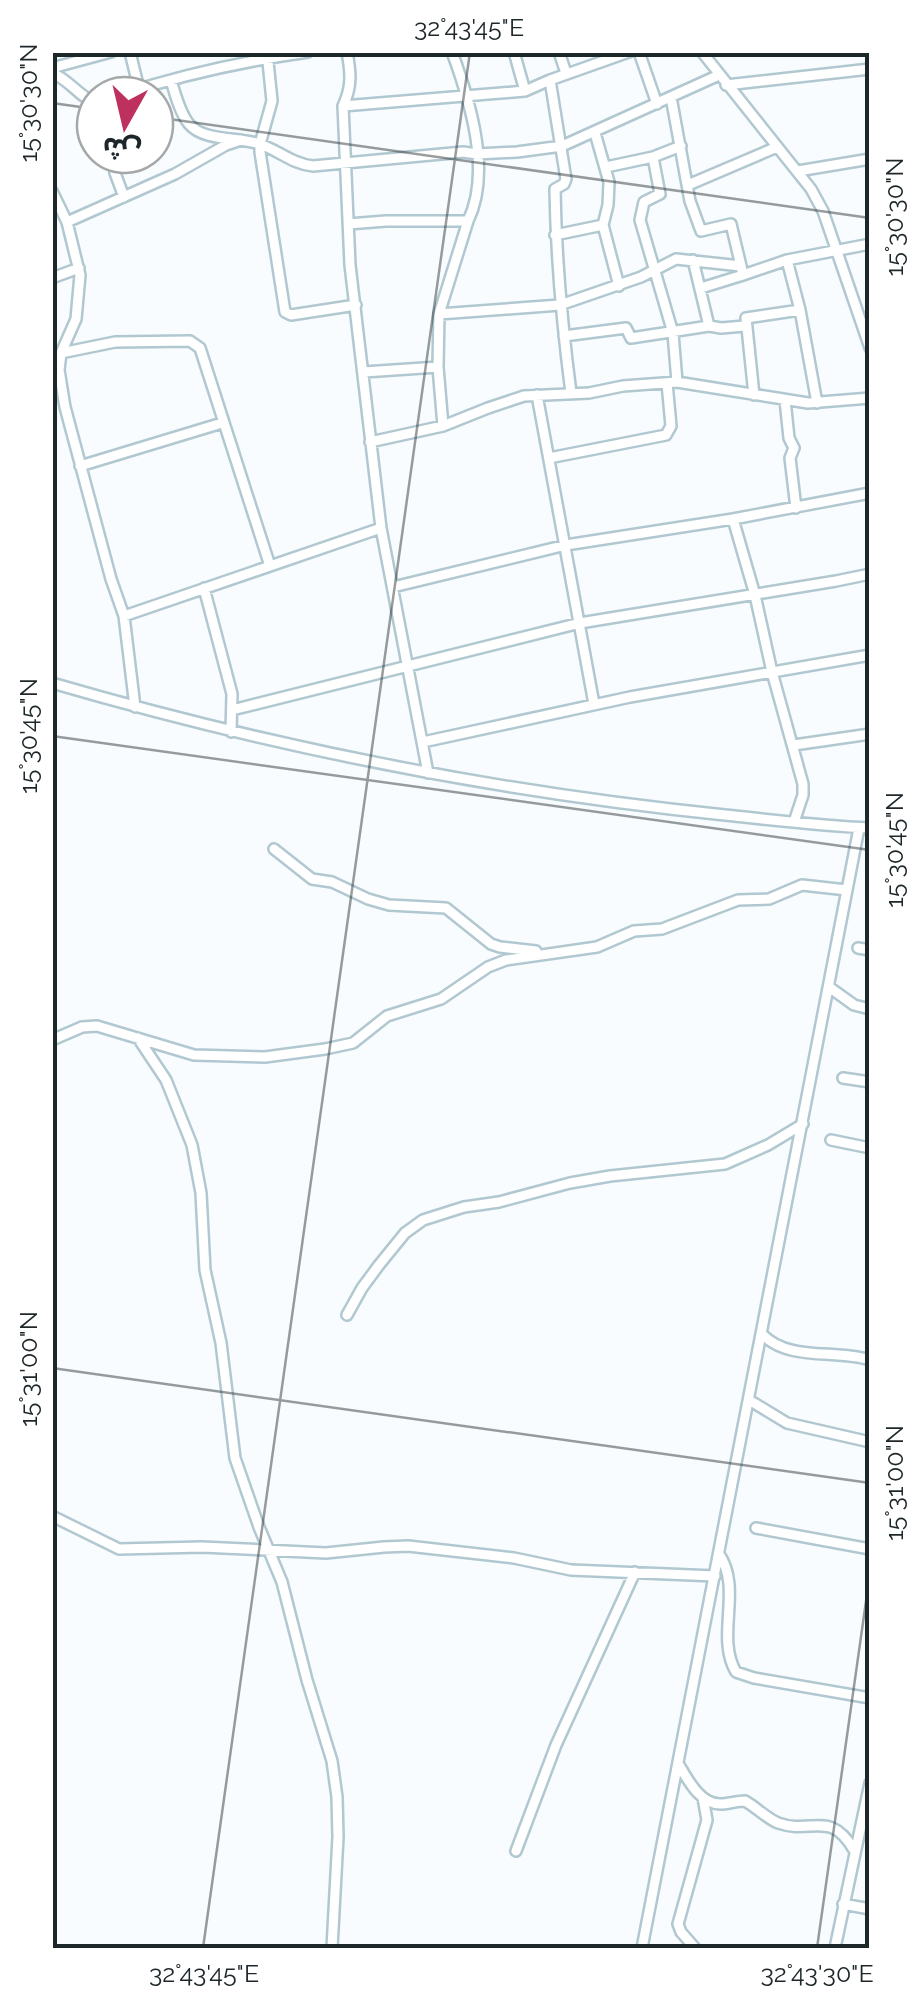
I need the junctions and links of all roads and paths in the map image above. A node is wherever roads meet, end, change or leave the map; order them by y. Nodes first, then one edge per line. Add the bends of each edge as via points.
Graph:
1 (111, 52) edge
2 (308, 52) edge
3 (347, 52) edge
4 (452, 52) edge
5 (514, 52) edge
6 (559, 52) edge
7 (628, 52) edge
8 (639, 52) edge
9 (702, 52) edge
10 (268, 55) edge
11 (870, 69) edge
12 (52, 71) edge
13 (566, 73) junction
14 (718, 75) junction
15 (175, 79) edge
16 (550, 80) junction
17 (726, 85) junction
18 (75, 87) edge
19 (175, 91) edge
20 (526, 91) junction
21 (468, 96) junction
22 (671, 97) junction
23 (657, 104) junction
24 (343, 106) junction
25 (595, 133) junction
26 (242, 140) junction
27 (260, 144) junction
28 (562, 146) junction
29 (681, 146) junction
30 (777, 148) junction
31 (477, 154) junction
32 (653, 157) junction
33 (870, 158) edge
34 (345, 164) junction
35 (606, 167) junction
36 (798, 171) junction
37 (116, 175) edge
38 (688, 185) junction
39 (52, 191) edge
40 (124, 198) junction
41 (57, 208) edge
42 (468, 221) junction
43 (67, 222) junction
44 (348, 224) junction
45 (602, 226) junction
46 (556, 235) junction
47 (870, 244) edge
48 (835, 250) junction
49 (692, 260) junction
50 (786, 260) junction
51 (79, 268) junction
52 (654, 270) junction
53 (742, 271) junction
54 (52, 278) edge
55 (619, 286) junction
56 (701, 288) junction
57 (356, 305) junction
58 (560, 305) junction
59 (800, 310) junction
60 (440, 314) junction
61 (709, 326) junction
62 (745, 326) junction
63 (866, 326) edge
64 (673, 332) junction
65 (564, 336) junction
66 (870, 348) edge
67 (61, 353) junction
68 (438, 367) junction
69 (364, 372) junction
70 (672, 382) junction
71 (571, 392) junction
72 (538, 395) junction
73 (754, 396) junction
74 (870, 398) edge
75 (52, 400) edge
76 (785, 400) junction
77 (817, 403) junction
78 (65, 407) junction
79 (222, 423) junction
80 (443, 426) junction
81 (370, 442) junction
82 (548, 458) junction
83 (80, 466) junction
84 (870, 493) edge
85 (796, 508) junction
86 (734, 519) junction
87 (381, 528) junction
88 (566, 546) junction
89 (270, 566) junction
90 (870, 574) edge
91 (393, 587) junction
92 (204, 588) junction
93 (756, 594) junction
94 (124, 616) junction
95 (580, 623) junction
96 (870, 654) edge
97 (408, 667) junction
98 (772, 672) junction
99 (52, 683) edge
100 (594, 704) junction
101 (135, 707) junction
102 (232, 710) junction
103 (231, 732) junction
104 (870, 734) edge
105 (424, 742) junction
106 (794, 745) junction
107 (428, 772) junction
108 (794, 822) junction
109 (864, 828) edge
110 (274, 849) dead end
111 (847, 890) junction
112 (549, 952) junction
113 (829, 987) junction
114 (870, 1009) edge
115 (138, 1038) junction
116 (52, 1040) edge
117 (842, 1078) dead end
118 (870, 1082) edge
119 (803, 1124) junction
120 (831, 1140) dead end
121 (870, 1148) edge
122 (348, 1315) dead end
123 (762, 1334) junction
124 (870, 1360) edge
125 (749, 1400) junction
126 (870, 1442) edge
127 (52, 1516) edge
128 (756, 1528) dead end
129 (270, 1548) junction
130 (870, 1549) edge
131 (719, 1554) junction
132 (635, 1572) junction
133 (715, 1576) junction
134 (870, 1698) edge
135 (678, 1763) junction
136 (870, 1783) edge
137 (702, 1798) junction
138 (858, 1836) junction
139 (870, 1838) edge
140 (854, 1850) junction
141 (516, 1851) dead end
142 (843, 1904) junction
143 (870, 1909) edge
144 (332, 1948) edge
145 (642, 1948) edge
146 (696, 1948) edge
147 (834, 1948) edge

1 - 12 street
2 - 10 street
3 - 24 street via 351,81
4 - 21 street
5 - 20 street
6 - 13 street
7 - 13 street
8 - 23 street
9 - 14 street
10 - 15 street
10 - 27 street via 272,101
11 - 17 street
12 - 18 street
13 - 16 street
14 - 17 street
14 - 22 street
16 - 20 street
16 - 28 street
17 - 30 street
19 - 26 street via 193,128
20 - 21 street
21 - 24 street
21 - 31 street
22 - 23 street
22 - 29 street
23 - 25 street
24 - 34 street
25 - 28 street
25 - 35 street
26 - 27 street
26 - 40 street
27 - 34 street via 303,165
27 - 57 street via 286,314
28 - 31 street
28 - 46 street via 565,182 554,189
29 - 32 street
29 - 38 street
30 - 36 street
30 - 38 street
31 - 34 street
31 - 42 street via 477,198
32 - 35 street
32 - 52 street via 660,194 644,202 640,217
33 - 36 street
34 - 44 street
35 - 45 street via 610,194
36 - 48 street
37 - 40 street
38 - 53 street via 701,231 732,226
39 - 41 street
40 - 43 street
41 - 43 street
42 - 44 street
42 - 60 street
43 - 51 street
44 - 57 street
45 - 46 street
45 - 55 street
46 - 58 street
47 - 48 street
48 - 50 street
48 - 63 street
49 - 52 street via 676,259
49 - 53 street
49 - 56 street
50 - 53 street
50 - 59 street
51 - 54 street
51 - 67 street via 79,305
52 - 55 street
52 - 64 street
53 - 56 street
55 - 58 street
56 - 61 street
57 - 69 street
58 - 60 street
58 - 65 street
59 - 62 street via 748,318
59 - 77 street
60 - 68 street
61 - 62 street
61 - 64 street
62 - 73 street
63 - 66 street
64 - 65 street via 631,338 626,328
64 - 70 street
65 - 71 street
67 - 78 street
67 - 79 street via 115,342 190,341 200,348
68 - 69 street
68 - 80 street
69 - 81 street
70 - 71 street
70 - 73 street
70 - 82 street via 666,435
71 - 72 street
72 - 80 street
72 - 82 street
73 - 76 street
74 - 77 street
75 - 78 street
76 - 77 street
76 - 85 street
78 - 83 street
79 - 83 street
79 - 89 street
80 - 81 street
81 - 87 street
82 - 88 street
83 - 94 street
84 - 85 street
85 - 86 street
86 - 88 street
86 - 93 street
87 - 89 street
87 - 91 street
88 - 91 street
88 - 95 street
89 - 92 street
90 - 93 street
91 - 97 street
92 - 94 street
92 - 102 street
93 - 95 street
93 - 98 street
94 - 101 street
95 - 97 street
95 - 100 street
96 - 98 street
97 - 102 street
97 - 105 street
98 - 100 street
98 - 106 street
99 - 101 street
100 - 105 street
101 - 103 street
102 - 103 street
103 - 107 street
104 - 106 street
105 - 107 street
106 - 108 street via 803,784
107 - 108 street via 600,801
108 - 109 street
109 - 111 street
110 - 112 street via 312,879 389,905 446,908 500,948
111 - 112 street via 802,885 597,947
111 - 113 street
112 - 115 street via 488,967 339,1047 229,1057 194,1055
113 - 114 street
113 - 119 street
115 - 116 street via 97,1026
115 - 129 street via 166,1080 192,1146 232,1443
117 - 118 street
119 - 122 street via 724,1164 570,1182 423,1220 405,1233
119 - 123 street
120 - 121 street
123 - 124 street via 788,1350
123 - 125 street
125 - 126 street via 788,1423
125 - 131 street
127 - 129 street via 119,1549
128 - 130 street
129 - 132 street via 326,1553 408,1546 571,1570
129 - 144 street via 338,1797
131 - 133 street
131 - 134 street via 728,1581 729,1655 736,1672
132 - 133 street
132 - 141 street
133 - 135 street
135 - 137 street
135 - 145 street
136 - 138 street
137 - 140 street via 748,1802 782,1824 833,1827
137 - 146 street via 707,1820 678,1924
138 - 139 street
138 - 140 street
140 - 142 street
142 - 143 street
142 - 147 street

